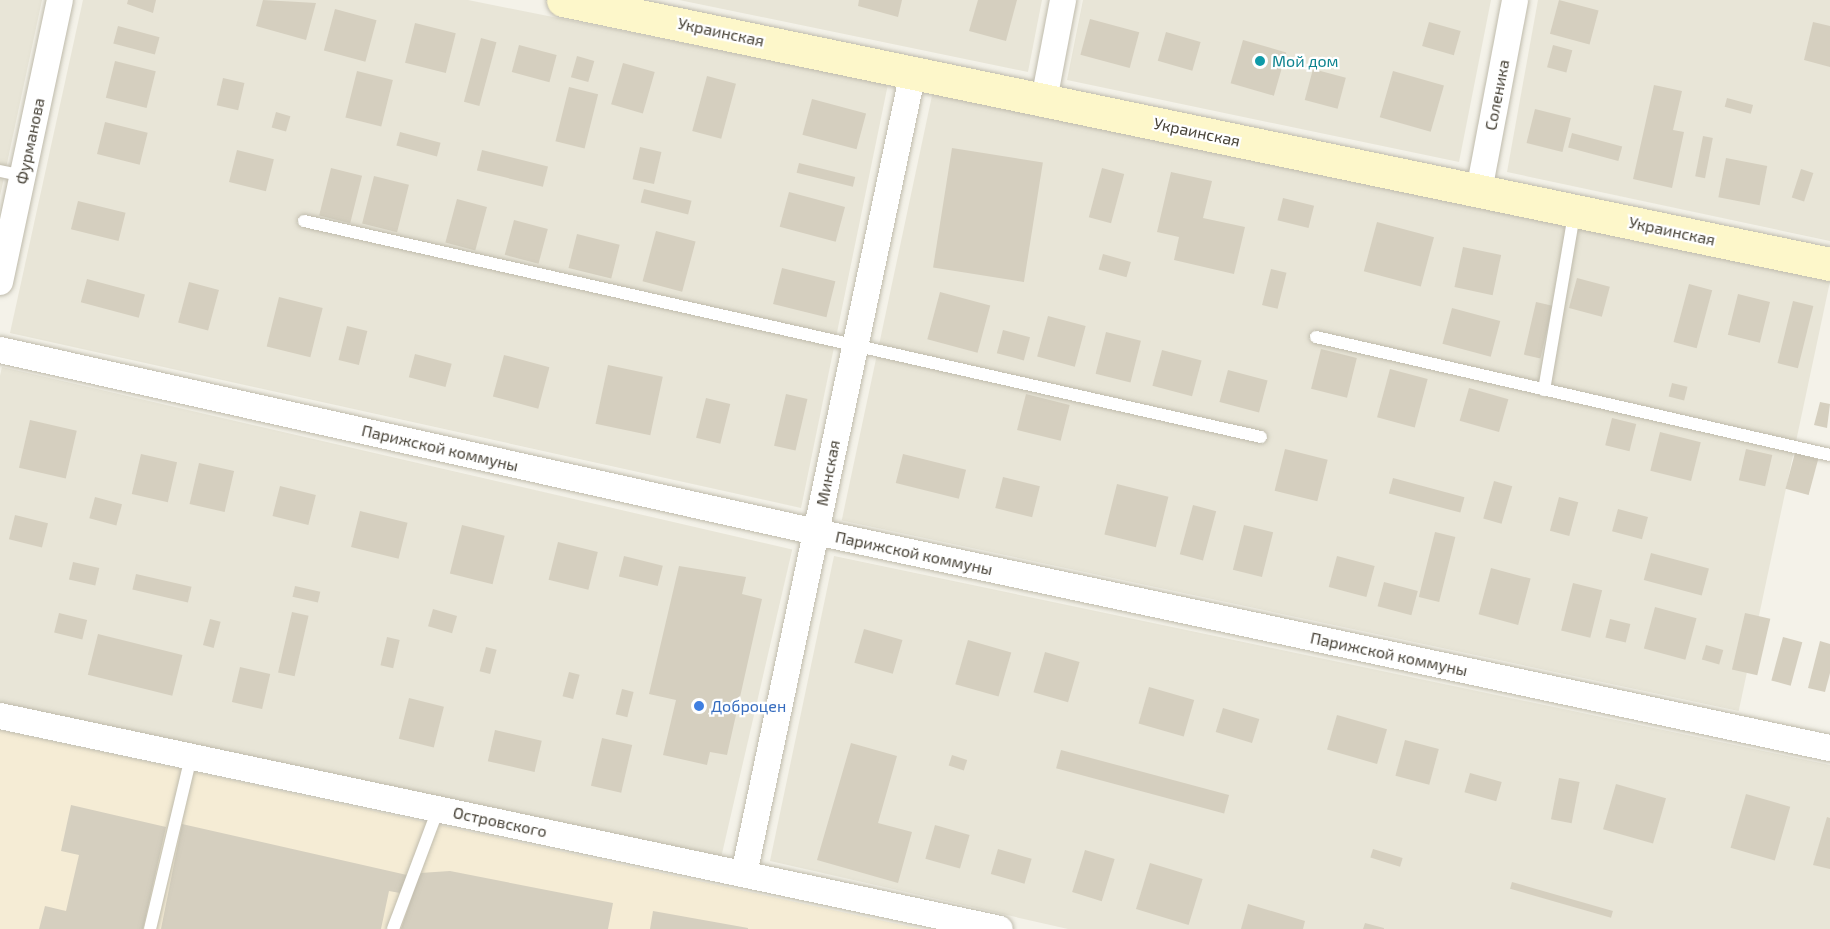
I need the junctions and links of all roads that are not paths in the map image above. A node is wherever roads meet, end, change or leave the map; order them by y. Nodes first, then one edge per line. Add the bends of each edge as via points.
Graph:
1 (60, 0) edge
2 (563, 0) edge
3 (1063, 0) edge
4 (1515, 0) edge
5 (600, 3) edge
6 (913, 72) junction
7 (1044, 100) junction
8 (11, 173) edge
9 (1479, 191) junction
10 (1575, 210) junction
11 (304, 221) dead end
12 (1830, 264) edge
13 (0, 282) edge
14 (1316, 337) dead end
15 (854, 344) junction
16 (0, 350) edge
17 (1544, 390) junction
18 (1261, 437) dead end
19 (1830, 455) edge
20 (816, 532) junction
21 (0, 716) edge
22 (1830, 748) edge
23 (191, 757) junction
24 (438, 809) junction
25 (744, 874) junction
26 (150, 929) edge
27 (393, 929) edge
28 (1000, 929) edge

1 - 8 street, Фурманова
2 - 5 street, Украинская
3 - 7 street
4 - 9 street, Соленика
5 - 6 street, Украинская
6 - 7 street, Украинская
6 - 15 street, Минская
7 - 9 street, Украинская
8 - 13 street, Фурманова
9 - 10 street, Украинская
10 - 12 street, Украинская
10 - 17 lane
11 - 15 lane
14 - 17 lane
15 - 18 lane
15 - 20 street, Минская
16 - 20 street, Парижской коммуны
17 - 19 lane
20 - 22 street, Парижской коммуны
20 - 25 street, Минская
21 - 23 street, Островского
23 - 24 street, Островского
23 - 26 lane
24 - 25 street, Островского
24 - 27 lane
25 - 28 street, Островского

